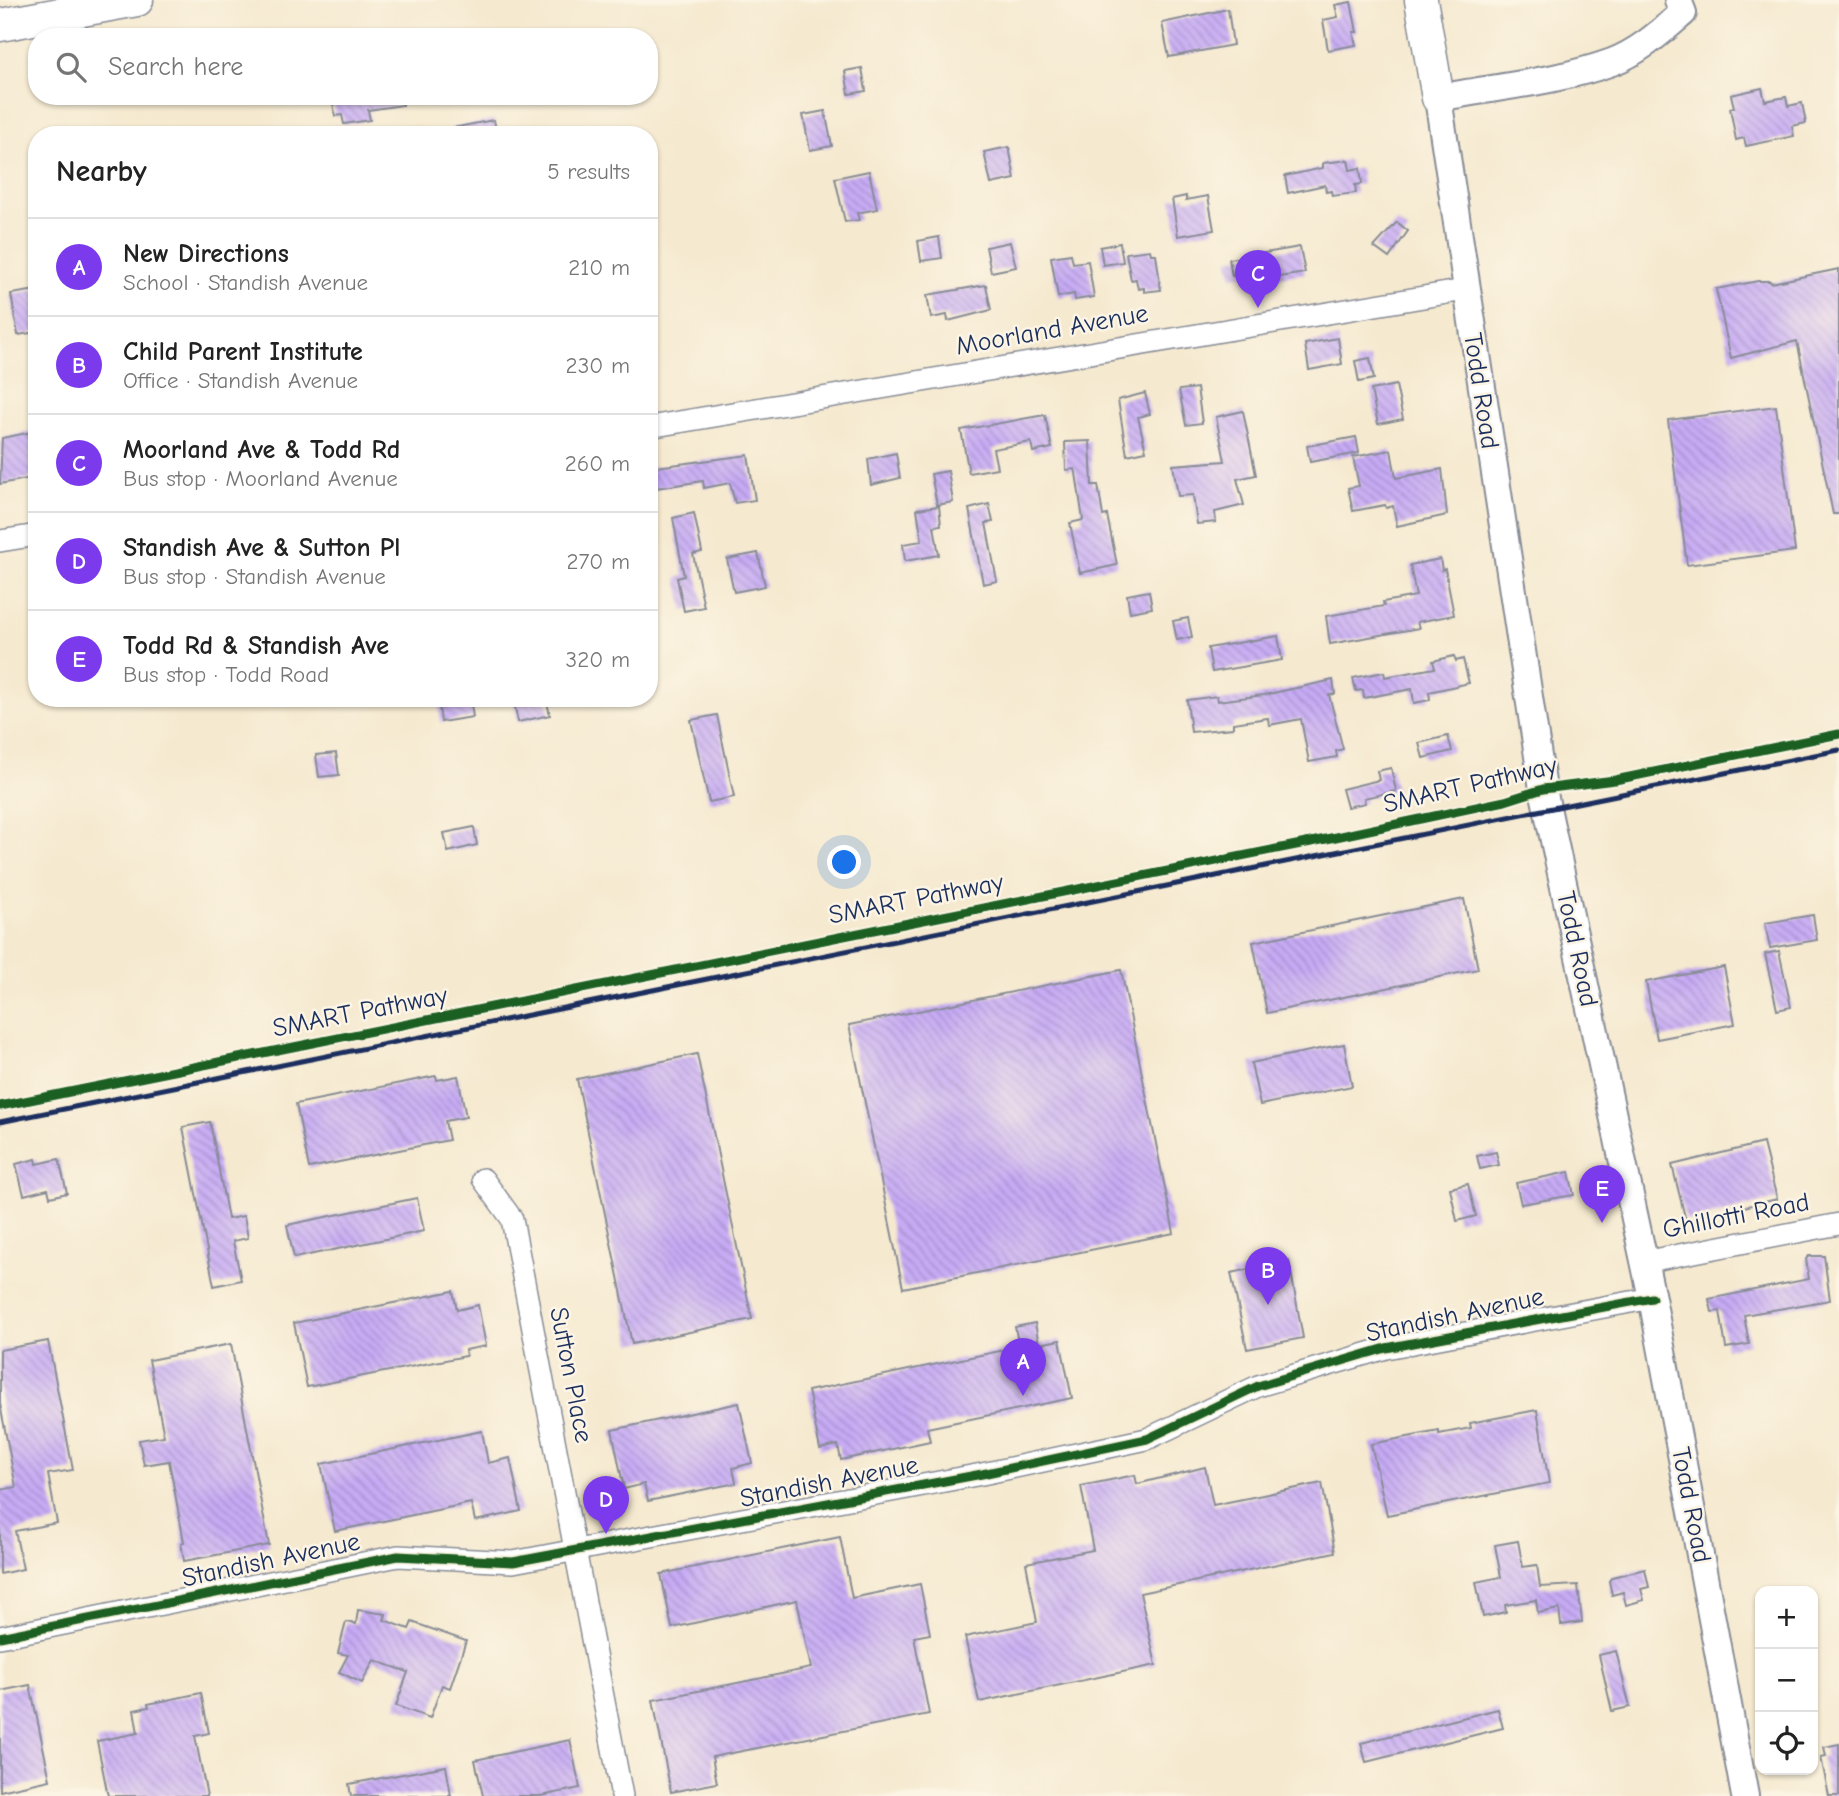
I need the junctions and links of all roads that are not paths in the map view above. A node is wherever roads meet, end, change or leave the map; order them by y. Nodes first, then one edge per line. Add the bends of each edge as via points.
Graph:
1 (137, 0) edge
2 (1421, 0) edge
3 (1686, 4) edge
4 (0, 25) edge
5 (1438, 97) junction
6 (1465, 290) junction
7 (658, 425) edge
8 (28, 536) edge
9 (0, 541) edge
10 (483, 1179) dead end
11 (1839, 1224) edge
12 (1643, 1262) junction
13 (1652, 1298) junction
14 (577, 1552) junction
15 (0, 1637) edge
16 (622, 1796) edge
17 (1745, 1796) edge

1 - 4 highway
2 - 5 highway
3 - 5 main road via 1656,37 1614,61 1564,75
5 - 6 main road, Todd Road
6 - 7 street, Moorland Avenue
6 - 12 main road, Todd Road via 1543,789
8 - 9 street
10 - 14 street, Sutton Place via 512,1219
11 - 12 street, Ghillotti Road
12 - 13 main road, Todd Road
13 - 14 street, Standish Avenue via 1386,1348 1258,1386 1147,1439
13 - 17 main road, Todd Road
14 - 15 street, Standish Avenue via 513,1563 398,1556
14 - 16 street, Sutton Place

